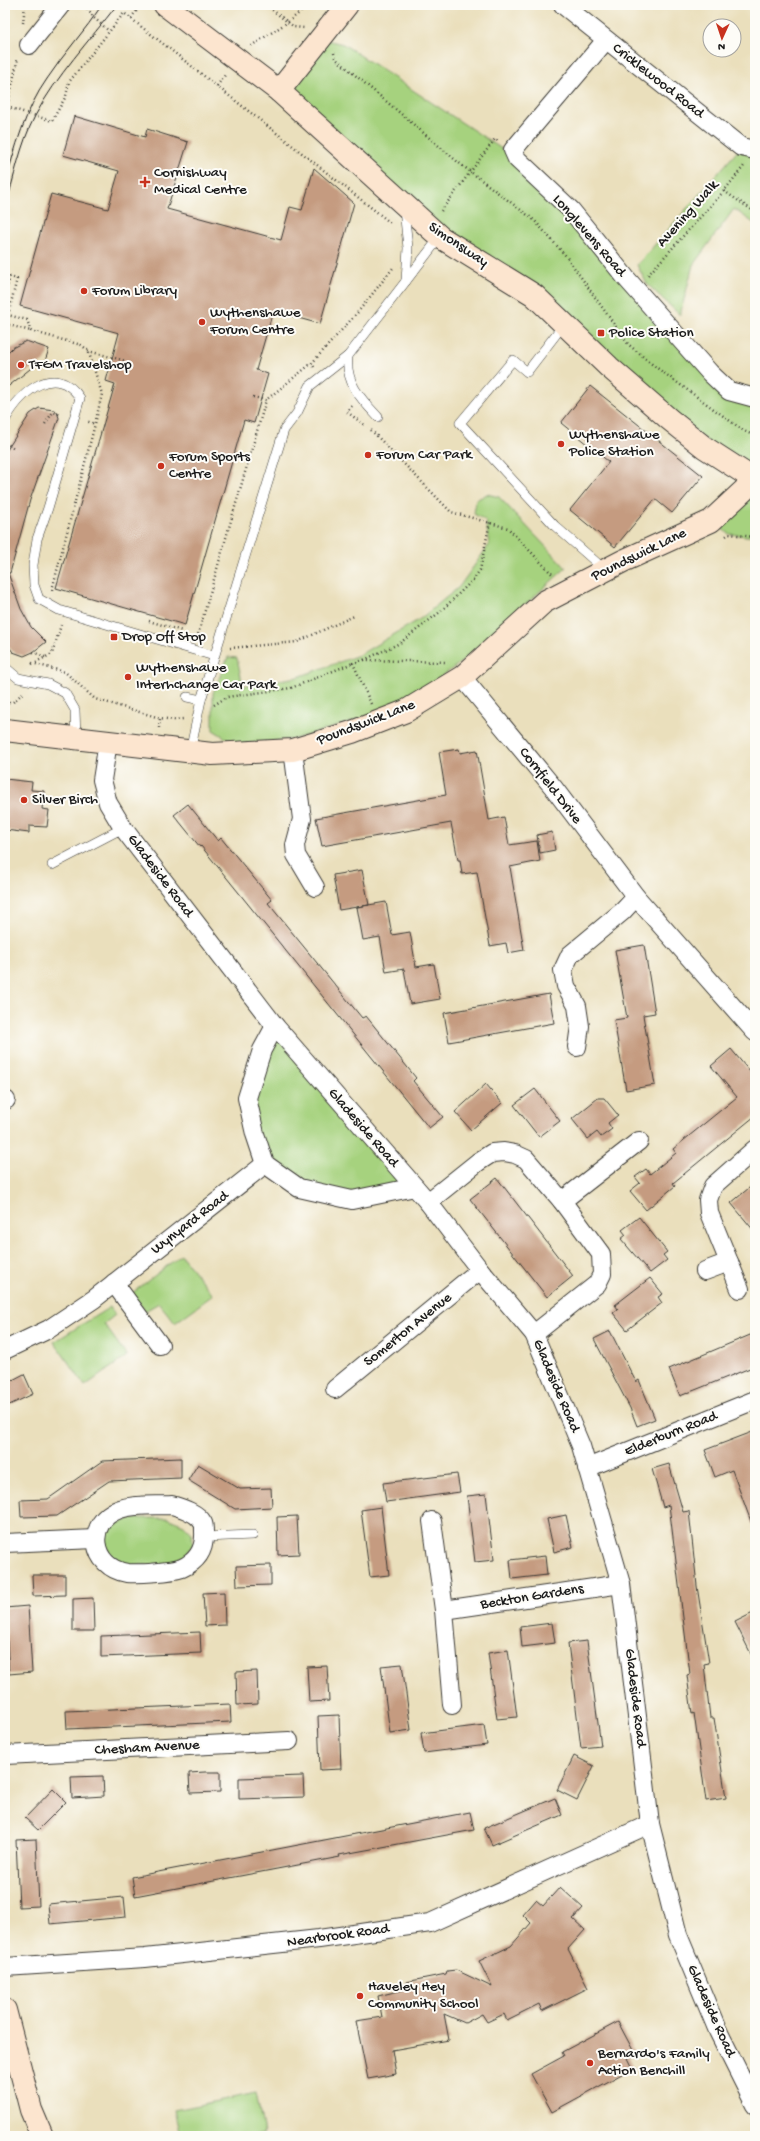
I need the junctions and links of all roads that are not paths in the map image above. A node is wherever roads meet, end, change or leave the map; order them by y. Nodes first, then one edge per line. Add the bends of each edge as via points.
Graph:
1 (61, 5) edge
2 (165, 5) edge
3 (347, 5) edge
4 (563, 5) edge
5 (606, 40) junction
6 (24, 48) road end
7 (279, 91) junction
8 (751, 157) edge
9 (404, 204) junction
10 (435, 232) junction
11 (406, 281) junction
12 (564, 324) junction
13 (348, 356) junction
14 (755, 398) edge
15 (378, 417) dead end
16 (5, 420) edge
17 (755, 480) edge
18 (605, 570) junction
19 (215, 652) junction
20 (5, 667) edge
21 (465, 674) junction
22 (187, 697) dead end
23 (201, 700) junction
24 (5, 730) edge
25 (76, 739) junction
26 (108, 742) junction
27 (293, 750) junction
28 (190, 752) junction
29 (123, 828) junction
30 (52, 865) dead end
31 (315, 887) dead end
32 (636, 897) junction
33 (275, 1026) junction
34 (755, 1032) edge
35 (577, 1047) dead end
36 (639, 1141) dead end
37 (755, 1149) edge
38 (265, 1164) junction
39 (415, 1187) junction
40 (562, 1201) junction
41 (428, 1202) junction
42 (729, 1262) junction
43 (480, 1270) junction
44 (705, 1271) dead end
45 (114, 1283) junction
46 (740, 1289) dead end
47 (534, 1334) junction
48 (160, 1345) dead end
49 (5, 1350) edge
50 (335, 1389) dead end
51 (755, 1400) edge
52 (587, 1468) junction
53 (432, 1521) dead end
54 (252, 1535) dead end
55 (204, 1537) junction
56 (95, 1539) junction
57 (5, 1543) edge
58 (621, 1584) junction
59 (444, 1610) junction
60 (452, 1705) dead end
61 (289, 1741) dead end
62 (5, 1754) edge
63 (650, 1824) junction
64 (5, 1967) edge
65 (5, 2010) edge
66 (755, 2105) edge
67 (42, 2136) edge

1 - 6 street
2 - 7 street, Simonsway
3 - 7 street
4 - 5 street, Cricklewood Road
5 - 8 street, Cricklewood Road via 742,147
5 - 14 street, Longlevens Road via 513,150 517,159 571,210 636,290 710,373 729,391
7 - 9 street, Simonsway
9 - 10 street, Simonsway
9 - 11 lane via 408,248
10 - 11 lane
10 - 12 street, Simonsway via 534,294
11 - 13 lane
12 - 17 street, Simonsway via 669,419 704,447
12 - 18 lane via 527,372 512,360 460,423 555,526
13 - 15 lane via 347,369 355,391
13 - 19 lane via 310,386 297,413 284,430
16 - 19 lane via 16,403 33,386 46,382 60,382 73,386 80,398 76,418 37,539 33,565 34,585 39,599 66,612
17 - 18 street, Poundswick Lane via 711,520
18 - 21 street, Poundswick Lane via 544,602
19 - 23 lane
20 - 25 lane via 18,678 48,684 66,693 75,710
21 - 27 street, Poundswick Lane via 406,711
21 - 32 street, Cornfield Drive
22 - 23 lane
23 - 28 lane
24 - 25 street, Poundswick Lane
25 - 26 street, Poundswick Lane
26 - 28 street, Poundswick Lane
26 - 29 street, Gladeside Road via 102,780 108,803
27 - 28 street, Poundswick Lane via 212,754
27 - 31 street via 302,819 296,855
29 - 30 lane
29 - 33 street, Gladeside Road
32 - 34 street, Cornfield Drive
32 - 35 street via 570,955 563,970 566,986 577,1006 580,1026
33 - 38 street via 262,1050 247,1098 254,1134
33 - 39 street, Gladeside Road
36 - 40 street
37 - 42 street via 713,1186 708,1200 709,1213
38 - 39 street via 299,1188 352,1200
38 - 45 street, Wynyard Road
39 - 41 street, Gladeside Road
40 - 41 street via 526,1160 504,1152 492,1153 478,1162
40 - 47 street via 601,1254 602,1274 597,1284
41 - 43 street, Gladeside Road
42 - 44 street
42 - 46 street
43 - 47 street, Gladeside Road
43 - 50 street, Somerton Avenue
45 - 48 street
45 - 49 street, Wynyard Road via 49,1329
47 - 52 street, Gladeside Road via 581,1446
51 - 52 street, Elderburn Road
52 - 58 street, Gladeside Road
53 - 59 street
54 - 55 lane
55 - 56 street via 203,1523 198,1517 172,1505 119,1509 99,1524
55 - 56 street via 200,1554 182,1568 128,1573 117,1570 103,1559
56 - 57 street
58 - 59 street, Beckton Gardens
58 - 63 street, Gladeside Road
59 - 60 street
61 - 62 street, Chesham Avenue
63 - 64 street, Nearbrook Road via 430,1923 319,1939 145,1958
63 - 66 street, Gladeside Road via 678,1935 718,2031
65 - 67 street via 31,2110

